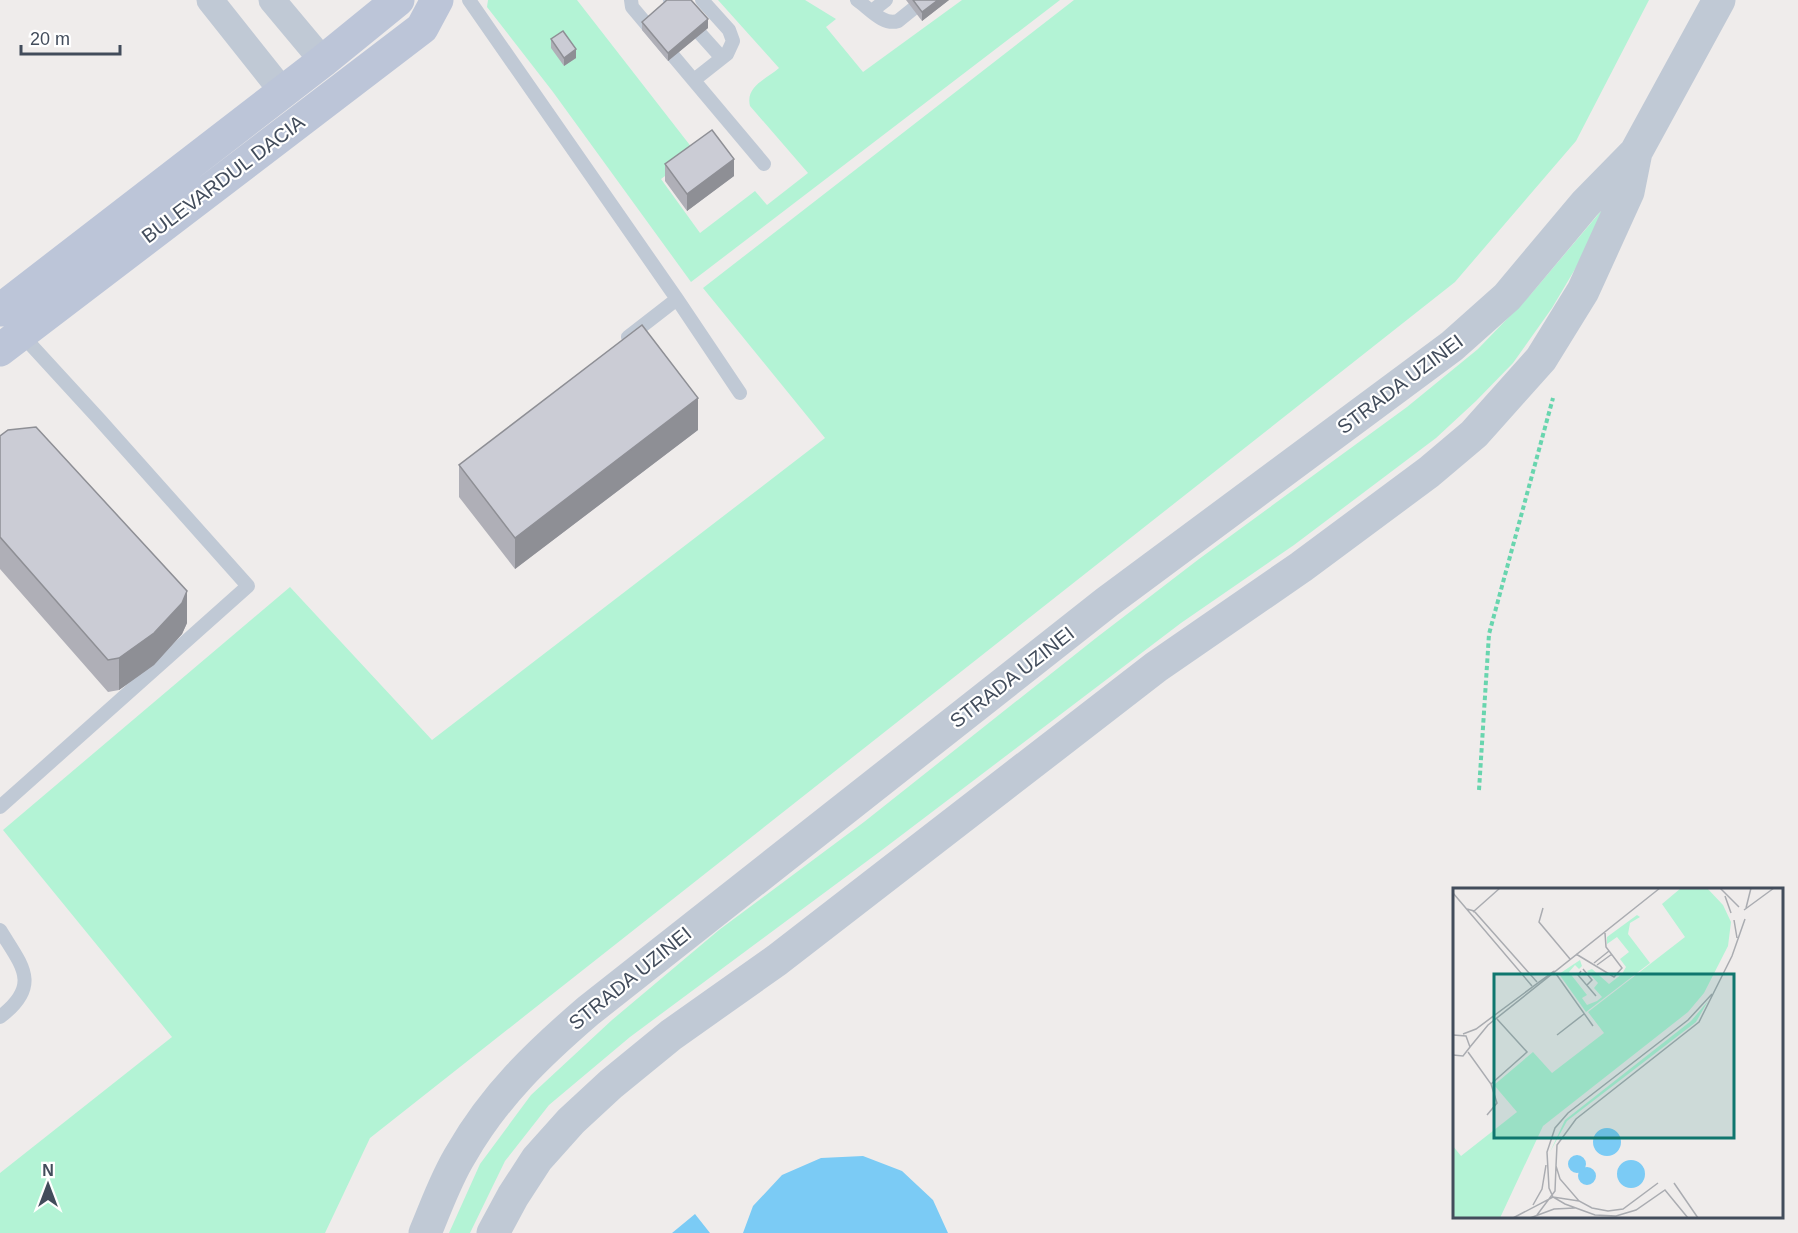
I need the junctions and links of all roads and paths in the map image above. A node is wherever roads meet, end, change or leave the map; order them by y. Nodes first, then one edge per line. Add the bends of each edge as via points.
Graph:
1 (210, 0) edge
2 (272, 0) edge
3 (398, 0) edge
4 (437, 0) edge
5 (469, 0) edge
6 (631, 0) edge
7 (670, 0) edge
8 (702, 0) edge
9 (857, 0) edge
10 (886, 0) edge
11 (924, 0) edge
12 (1719, 0) edge
13 (872, 11) junction
14 (722, 58) junction
15 (323, 61) junction
16 (694, 80) junction
17 (283, 92) junction
18 (1636, 152) junction
19 (764, 164) dead end
20 (677, 299) junction
21 (7, 331) edge
22 (621, 342) edge
23 (740, 393) dead end
24 (1554, 393) dead end
25 (1479, 790) dead end
26 (0, 807) edge
27 (0, 930) edge
28 (0, 1017) edge
29 (425, 1233) edge
30 (493, 1233) edge

1 - 17 street
2 - 15 street
3 - 15 main road
4 - 21 main road, BULEVARDUL DACIA via 422,28
5 - 20 lane
6 - 16 lane via 632,7
7 - 14 lane
8 - 14 lane via 731,35 731,48
9 - 13 lane
10 - 13 lane
11 - 13 lane via 893,23
12 - 18 street, STRADA UZINEI
14 - 16 lane
15 - 17 main road
16 - 19 lane
17 - 21 main road
18 - 29 street, STRADA UZINEI via 1585,204 1507,297 1452,346 1107,602 554,1040 517,1076 476,1129
18 - 30 street, STRADA UZINEI via 1628,192 1583,291 1541,358 1474,434 1301,567 1156,667 777,960 671,1035 571,1121 537,1159
20 - 22 lane
20 - 23 lane
21 - 26 lane via 248,586
24 - 25 path via 1490,634
27 - 28 lane via 24,969 25,989 15,1005

